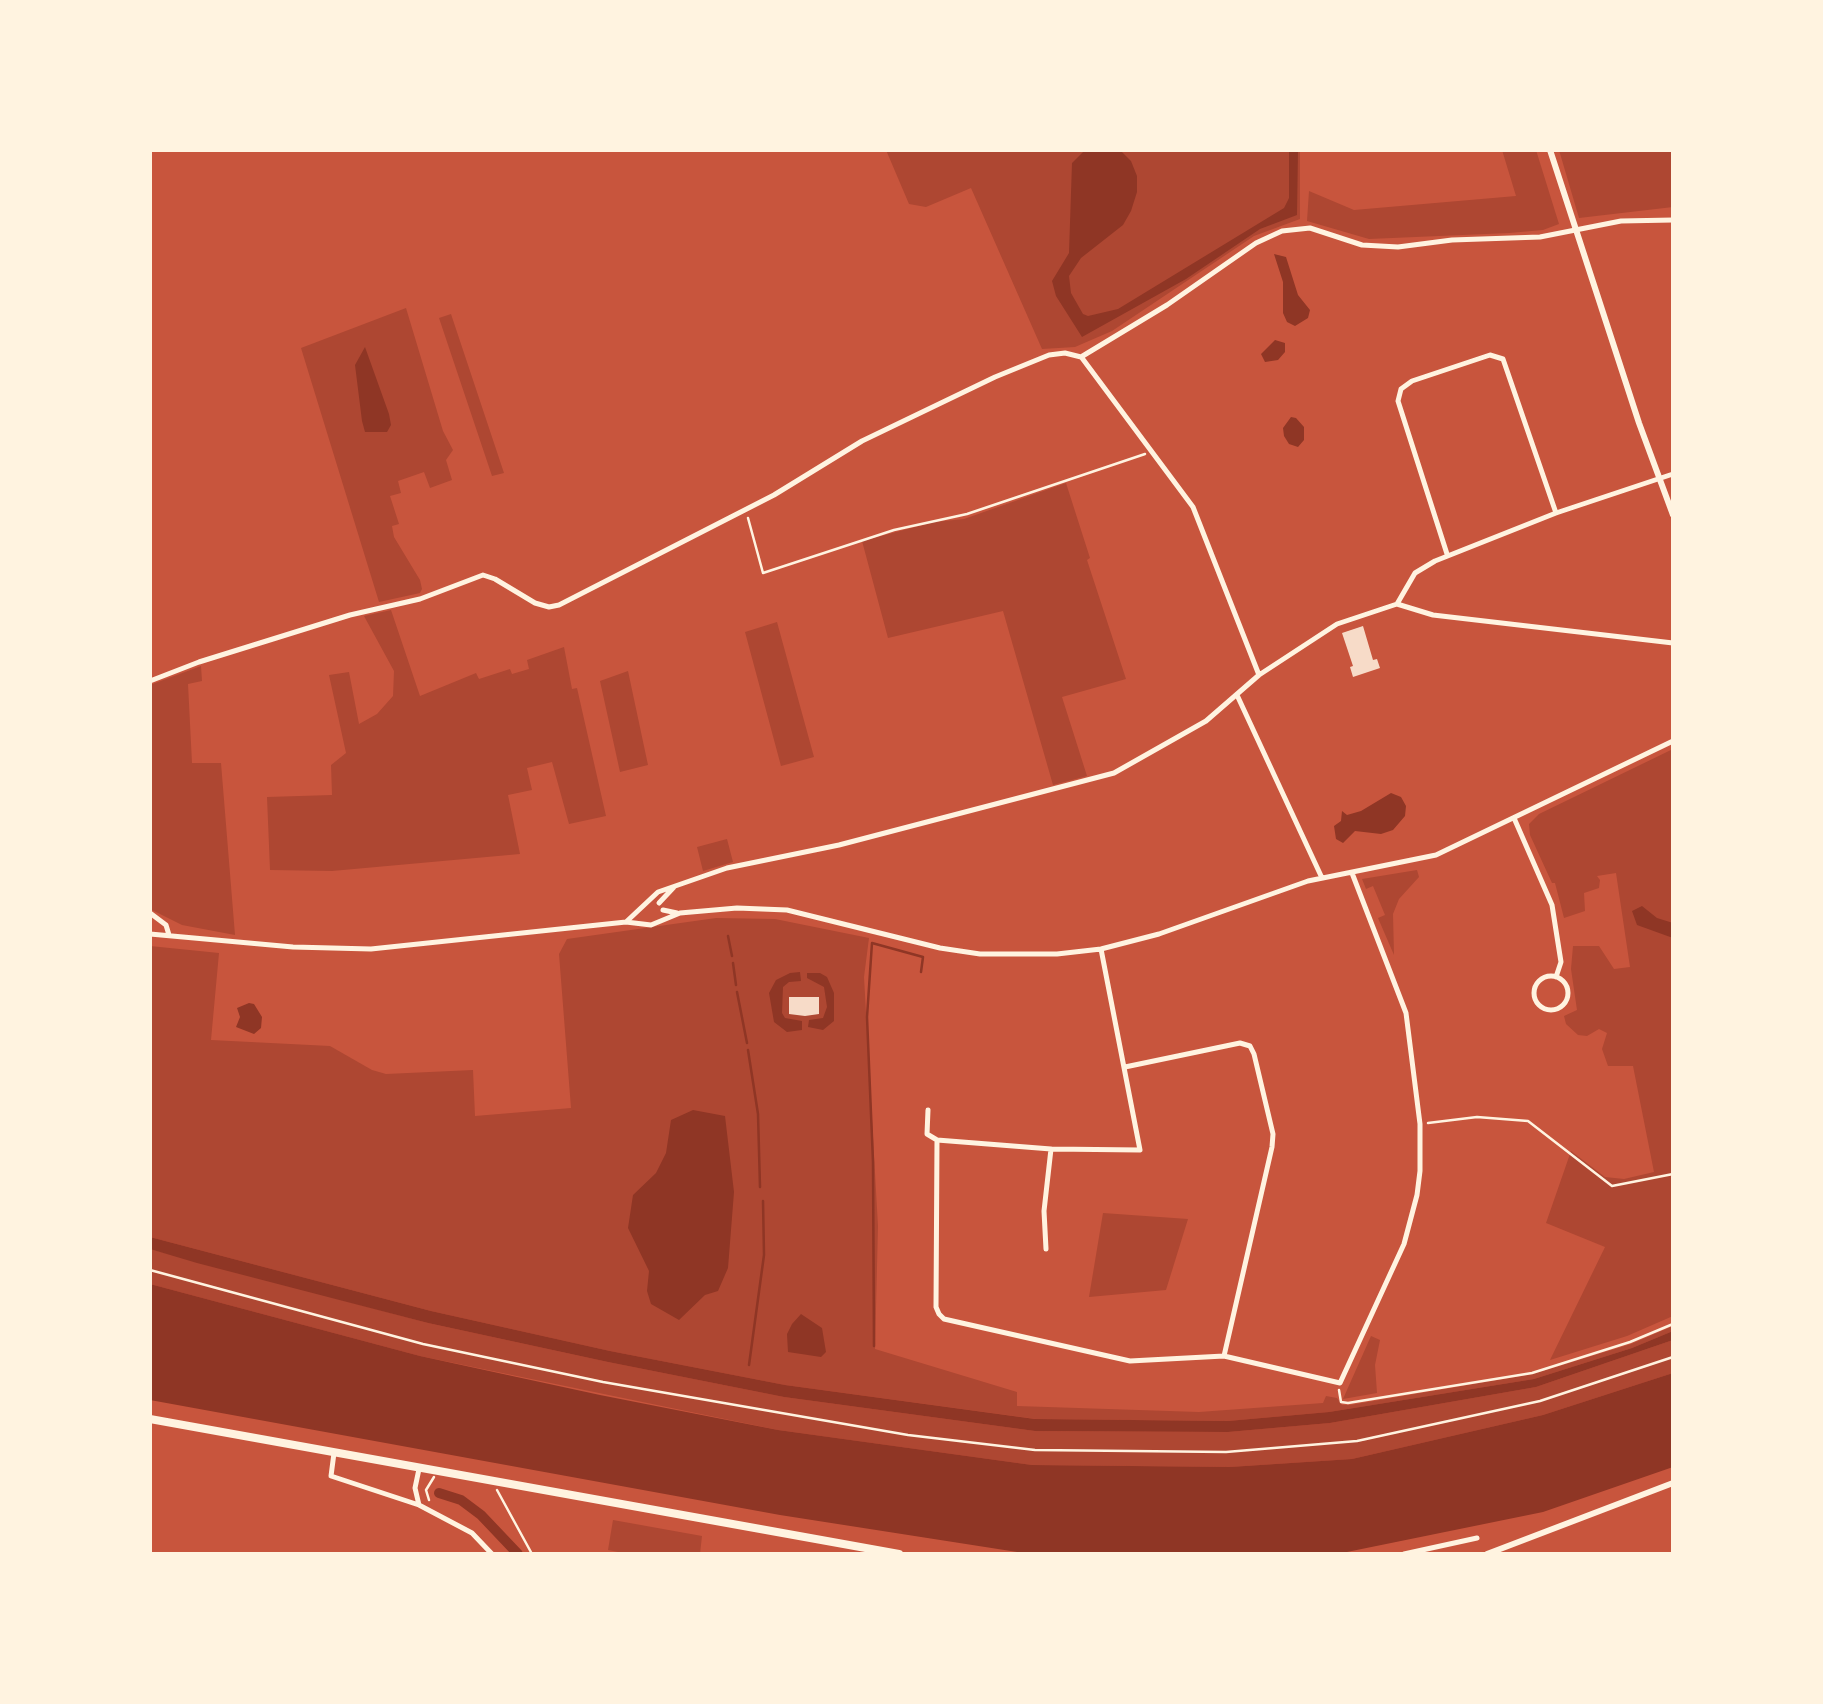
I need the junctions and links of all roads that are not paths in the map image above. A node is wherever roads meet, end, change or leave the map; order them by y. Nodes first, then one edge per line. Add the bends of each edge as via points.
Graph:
1 (1550, 150) edge
2 (1673, 220) edge
3 (1575, 228) junction
4 (1081, 357) junction
5 (1673, 474) edge
6 (1659, 477) junction
7 (1556, 513) junction
8 (1673, 514) edge
9 (1447, 555) junction
10 (1397, 604) junction
11 (1673, 643) edge
12 (1259, 675) junction
13 (150, 681) edge
14 (1238, 695) junction
15 (1673, 741) edge
16 (1514, 818) junction
17 (1352, 872) junction
18 (1322, 878) junction
19 (677, 884) junction
20 (649, 901) junction
21 (659, 903) junction
22 (663, 910) junction
23 (639, 911) junction
24 (150, 913) edge
25 (680, 914) junction
26 (664, 920) junction
27 (626, 922) junction
28 (643, 922) junction
29 (150, 934) edge
30 (169, 935) junction
31 (1101, 948) junction
32 (1556, 977) junction
33 (1124, 1068) junction
34 (928, 1110) dead end
35 (936, 1140) junction
36 (1051, 1149) junction
37 (1046, 1249) dead end
38 (150, 1270) edge
39 (1224, 1356) junction
40 (1673, 1358) edge
41 (150, 1420) edge
42 (334, 1452) junction
43 (419, 1469) junction
44 (1673, 1483) edge
45 (419, 1505) junction
46 (1478, 1538) dead end
47 (492, 1554) edge
48 (898, 1554) edge
49 (1404, 1554) edge
50 (1486, 1554) edge

1 - 3 street
2 - 3 street
3 - 4 street via 1540,237 1378,247 1294,228 1256,243
3 - 6 street
4 - 12 street via 1193,507
4 - 13 street via 1049,355 995,376 862,440 746,510 559,605 535,603 482,575
5 - 6 street
6 - 7 street
6 - 8 street
7 - 9 street
7 - 9 street via 1503,359 1490,355 1412,380 1398,402
9 - 10 street via 1415,573
10 - 11 street
10 - 12 street via 1337,624
12 - 14 street
14 - 18 street
14 - 19 street via 1114,774
15 - 16 street
16 - 17 street via 1436,855
16 - 32 street via 1552,905 1561,962
17 - 18 street
17 - 39 street via 1403,1003 1420,1124 1417,1195 1404,1244 1340,1383
18 - 31 street
19 - 20 street
19 - 21 street
20 - 21 street
20 - 23 street
21 - 22 street
22 - 25 street
22 - 26 street
23 - 27 street
23 - 28 street
24 - 30 street
25 - 26 street
25 - 31 street via 787,910 980,954
26 - 28 street
27 - 28 street
27 - 30 street via 371,949
29 - 30 street
31 - 33 street
32 - 32 street via 1566,984 1566,1001 1544,1009 1535,988 1542,978
33 - 36 street via 1140,1150
33 - 39 street via 1229,1044 1250,1046 1254,1054 1272,1147
34 - 35 street via 927,1134
35 - 36 street
35 - 39 street via 936,1307 944,1319 1130,1361
36 - 37 street
38 - 40 lane via 424,1344 603,1382 1035,1450 1226,1452 1357,1441 1540,1401
41 - 42 main road
42 - 43 main road
42 - 45 street via 331,1476
43 - 45 street
43 - 48 main road
44 - 50 street
45 - 47 street via 472,1533
46 - 49 street

